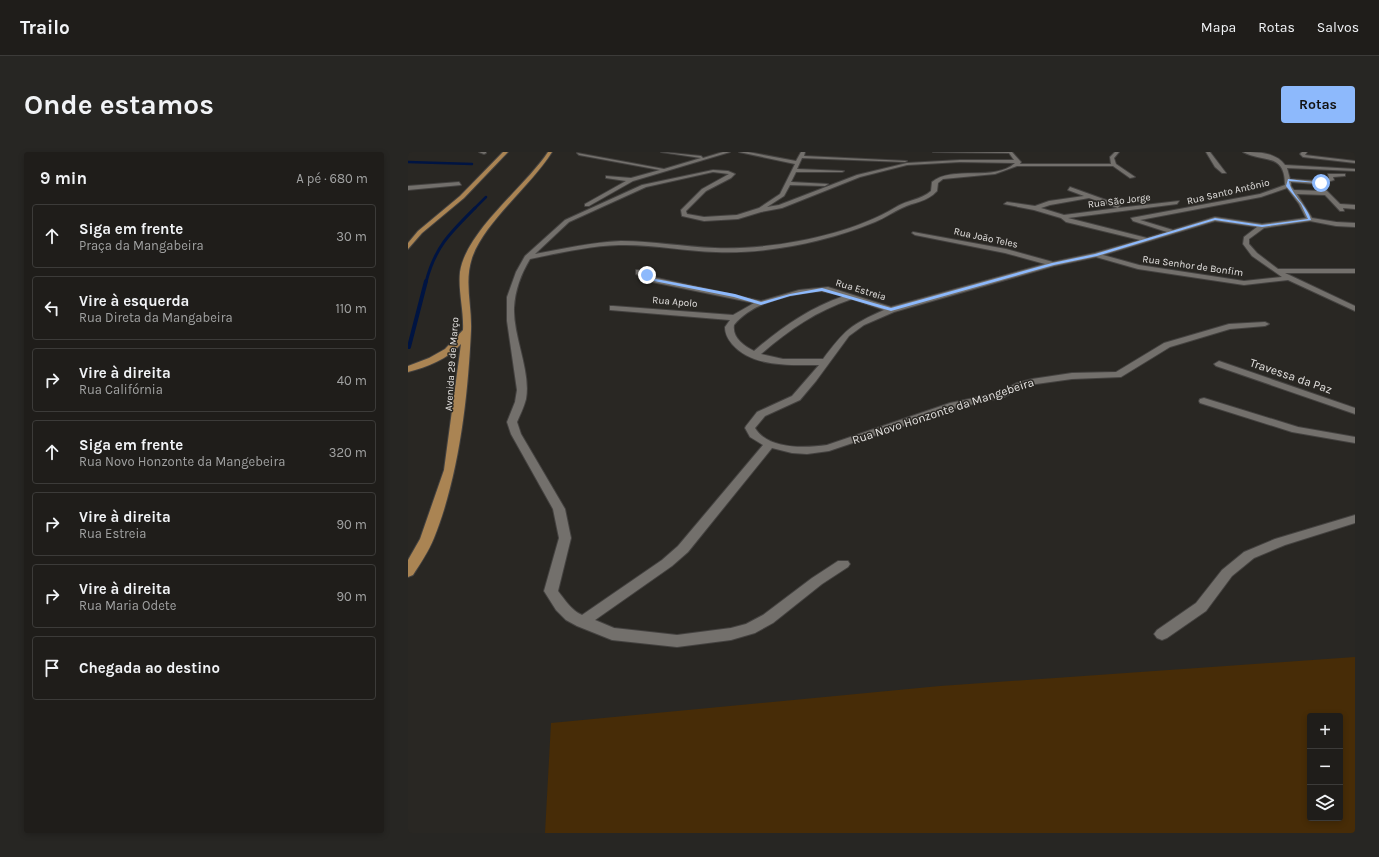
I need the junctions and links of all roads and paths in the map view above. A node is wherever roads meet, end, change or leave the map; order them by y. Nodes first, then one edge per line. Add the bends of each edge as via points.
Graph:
1 (506, 152) edge
2 (550, 152) edge
3 (663, 152) edge
4 (728, 152) edge
5 (741, 152) edge
6 (935, 152) edge
7 (1010, 152) edge
8 (1117, 152) edge
9 (1208, 152) edge
10 (1245, 152) edge
11 (1305, 152) edge
12 (579, 154) dead end
13 (803, 155) edge
14 (706, 158) junction
15 (1017, 159) edge
16 (912, 162) dead end
17 (1355, 162) edge
18 (798, 163) junction
19 (1114, 165) junction
20 (1284, 166) junction
21 (665, 169) junction
22 (794, 170) junction
23 (1355, 170) edge
24 (842, 171) dead end
25 (1224, 172) dead end
26 (1355, 176) edge
27 (608, 177) dead end
28 (1132, 177) dead end
29 (631, 180) junction
30 (788, 183) junction
31 (1288, 183) junction
32 (1317, 183) junction
33 (460, 184) dead end
34 (825, 184) dead end
35 (408, 188) edge
36 (1070, 189) dead end
37 (1293, 192) junction
38 (1327, 195) junction
39 (1087, 196) junction
40 (1177, 202) dead end
41 (1007, 204) dead end
42 (1355, 207) edge
43 (1036, 208) junction
44 (1123, 208) junction
45 (1108, 209) junction
46 (760, 210) junction
47 (1062, 217) junction
48 (1133, 219) junction
49 (1310, 219) junction
50 (567, 222) junction
51 (1355, 225) edge
52 (1262, 226) junction
53 (1171, 232) junction
54 (915, 233) dead end
55 (1148, 240) junction
56 (408, 247) edge
57 (1096, 255) junction
58 (527, 257) junction
59 (1053, 264) junction
60 (1276, 271) junction
61 (1355, 271) edge
62 (639, 272) dead end
63 (1289, 278) junction
64 (850, 297) junction
65 (761, 303) junction
66 (613, 308) dead end
67 (1355, 309) edge
68 (891, 310) junction
69 (735, 318) junction
70 (1266, 324) dead end
71 (467, 328) junction
72 (755, 355) junction
73 (824, 362) junction
74 (1219, 364) dead end
75 (408, 369) edge
76 (1204, 401) dead end
77 (1355, 411) edge
78 (1355, 440) edge
79 (770, 444) junction
80 (1355, 519) edge
81 (843, 564) dead end
82 (408, 572) edge
83 (582, 622) junction
84 (1162, 634) dead end

1 - 56 main road via 462,197 420,232
2 - 71 main road, Avenida 29 de Março via 539,169 496,215 469,256 464,272
3 - 14 street
4 - 14 street
5 - 18 street
6 - 7 street
7 - 15 street
7 - 15 street
8 - 19 street via 1112,158
9 - 25 street
10 - 20 street via 1276,158
11 - 17 street via 1302,155
12 - 21 street
13 - 16 street
13 - 18 street
14 - 21 street
15 - 19 street
15 - 46 street via 907,164 859,176 780,207
15 - 58 street via 1000,171 942,178 936,182 932,194 893,212 842,231 797,242 732,250 612,243
18 - 22 street
19 - 28 street
20 - 23 street
20 - 31 street, Rua Santo Antônio
21 - 29 street
22 - 24 street
22 - 30 street
26 - 32 street via 1330,175 1332,179
27 - 29 street
29 - 50 street via 584,206 570,216
30 - 34 street
30 - 46 street via 782,195
31 - 32 street
31 - 37 street
31 - 48 street, Rua Santo Antônio via 1261,195
32 - 38 street
33 - 35 street
36 - 39 street
37 - 38 street
37 - 49 street
38 - 42 street via 1340,208
39 - 43 street
39 - 44 street
40 - 44 street, Rua São Jorge
41 - 43 street
43 - 47 street
44 - 45 street, Rua São Jorge
45 - 47 street, Rua São Jorge
45 - 48 street
46 - 50 street via 726,219 704,219 684,215 683,211 704,190 732,174 713,171 644,186
47 - 55 street via 1068,221
48 - 53 street
49 - 51 street
49 - 52 street
50 - 58 street
52 - 53 street, Rua Novo Honzonte da Mangebeira via 1215,219
52 - 60 street via 1246,238 1246,244 1260,260
53 - 55 street, Rua Novo Honzonte da Mangebeira
54 - 59 street, Rua João Teles via 1006,251
55 - 57 street, Rua Novo Honzonte da Mangebeira
57 - 59 street, Rua Novo Honzonte da Mangebeira
57 - 63 street, Rua Senhor de Bonfim via 1138,268 1244,283
58 - 83 street via 510,296 510,316 522,385 521,400 512,422 516,434 559,509 565,538 551,591 561,606
59 - 68 street, Rua Novo Honzonte da Mangebeira
60 - 61 street
60 - 63 street
62 - 65 street via 655,280
63 - 67 street
64 - 65 street, Rua Estreia via 827,290 814,290
64 - 68 street, Rua Estreia
64 - 72 street via 801,317
65 - 69 street, Rua Estreia
66 - 69 street, Rua Apolo via 666,310
68 - 73 street, Rua Novo Honzonte da Mangebeira via 846,334
69 - 72 street via 729,326 729,332 740,347
70 - 79 street, Rua Novo Honzonte da Mangebeira via 1229,327 1167,345 1118,375 1072,376 1035,381 1000,395 954,405 829,448 800,450
71 - 75 main road via 461,341 453,348 436,359
71 - 82 main road, Avenida 29 de Março via 450,470 426,539
72 - 73 street via 778,362
73 - 79 street, Rua Novo Honzonte da Mangebeira via 796,398 770,409 754,421 750,428 754,435
74 - 77 street, Travessa da Paz
76 - 78 street via 1290,428
79 - 83 street via 684,549
80 - 84 street via 1280,542 1249,555 1227,573 1201,607
81 - 83 street via 768,619 750,629 731,634 676,641 612,634

